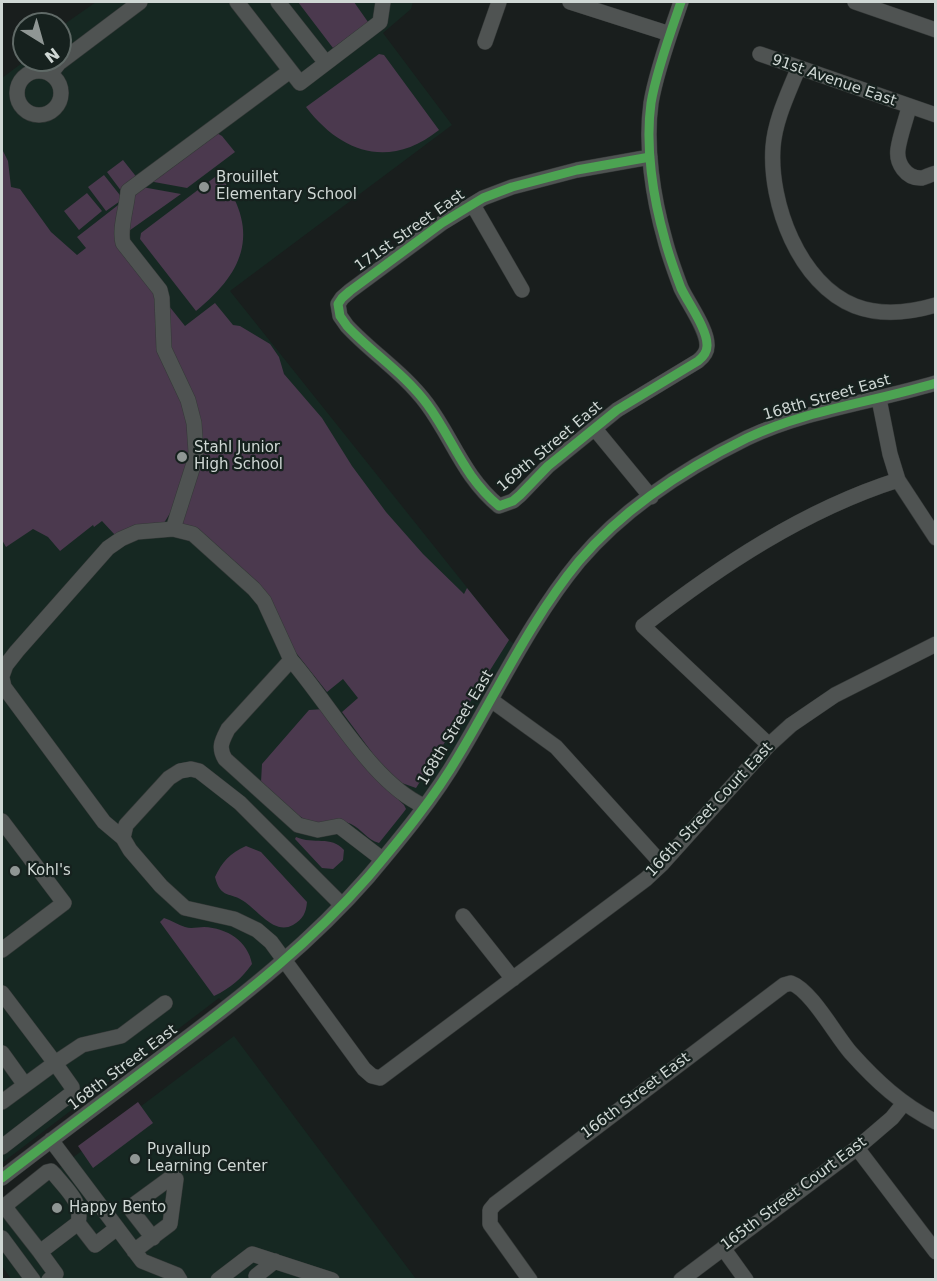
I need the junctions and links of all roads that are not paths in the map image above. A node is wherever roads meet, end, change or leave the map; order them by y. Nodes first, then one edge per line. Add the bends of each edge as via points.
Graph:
1 (140, 2) edge
2 (237, 2) edge
3 (278, 2) edge
4 (383, 2) edge
5 (499, 2) edge
6 (570, 2) edge
7 (681, 2) edge
8 (855, 2) edge
9 (936, 30) edge
10 (670, 34) junction
11 (485, 42) dead end
12 (760, 54) dead end
13 (326, 63) junction
14 (798, 69) junction
15 (290, 71) junction
16 (51, 74) dead end
17 (909, 106) junction
18 (936, 115) edge
19 (650, 157) junction
20 (936, 172) edge
21 (473, 205) junction
22 (522, 290) dead end
23 (936, 305) edge
24 (936, 383) edge
25 (879, 399) junction
26 (595, 429) junction
27 (898, 480) junction
28 (651, 496) junction
29 (499, 506) joint
30 (173, 529) junction
31 (936, 538) edge
32 (936, 644) edge
33 (291, 660) junction
34 (2, 677) edge
35 (491, 700) junction
36 (769, 745) junction
37 (424, 806) junction
38 (2, 821) edge
39 (123, 838) junction
40 (382, 860) junction
41 (662, 864) junction
42 (342, 906) junction
43 (462, 916) dead end
44 (2, 950) edge
45 (285, 960) junction
46 (513, 979) junction
47 (2, 993) edge
48 (165, 1003) dead end
49 (3, 1058) edge
50 (55, 1063) junction
51 (25, 1085) junction
52 (2, 1102) edge
53 (904, 1103) junction
54 (936, 1122) edge
55 (51, 1140) junction
56 (2, 1147) edge
57 (857, 1148) junction
58 (2, 1178) edge
59 (78, 1223) junction
60 (117, 1228) junction
61 (2, 1238) edge
62 (153, 1238) dead end
63 (723, 1248) junction
64 (134, 1251) junction
65 (39, 1252) junction
66 (936, 1252) edge
67 (275, 1261) junction
68 (256, 1276) dead end
69 (33, 1280) edge
70 (49, 1280) edge
71 (180, 1280) edge
72 (218, 1280) edge
73 (332, 1280) edge
74 (530, 1280) edge
75 (681, 1280) edge
76 (746, 1280) edge

1 - 16 street via 58,63
2 - 15 street
3 - 13 street
4 - 13 street via 380,22
5 - 11 street
6 - 10 street
7 - 10 street
8 - 9 street
10 - 19 street via 651,103
12 - 14 street, 91st Avenue East
13 - 15 street via 300,83
14 - 17 street, 91st Avenue East
14 - 23 street via 775,130 773,169 776,191 795,247 825,286 854,305 888,313
15 - 30 street via 128,191 121,231 123,243 160,290 164,349 188,400 194,423 194,463
17 - 18 street, 91st Avenue East
17 - 20 street, 91st Avenue East via 898,159 906,173 914,177
19 - 21 street, 171st Street East via 512,187
19 - 26 street, 169th Street East via 655,200 670,260 707,348 705,355 688,369 638,396
21 - 22 street
21 - 29 street, 171st Street East via 442,223 350,291 338,304 338,310 358,338 426,402 459,459
24 - 25 street, 168th Street East
25 - 27 street
25 - 28 street, 168th Street East via 771,428 715,455
26 - 28 street
26 - 29 street, 169th Street East via 548,466 513,501
27 - 31 street
27 - 36 street via 832,505 745,554 643,626
28 - 35 street, 168th Street East via 622,518 579,561 520,648
30 - 33 street via 193,534 254,588
30 - 34 street via 136,532 108,548 16,651
32 - 36 street, 166th Street Court East via 813,708
33 - 37 street via 371,763 397,789
33 - 40 street via 228,729 220,743 221,751 298,825 318,830 339,826
34 - 39 street via 16,705 104,822
35 - 37 street, 168th Street East via 448,774
35 - 41 street via 556,747
36 - 41 street, 166th Street Court East
37 - 40 street, 168th Street East
38 - 44 street via 64,903
39 - 42 street via 126,825 169,778 180,771 200,771 240,803
39 - 45 street via 161,886 185,908 234,919 257,930
40 - 42 street, 168th Street East
41 - 46 street, 166th Street Court East
42 - 45 street, 168th Street East
43 - 46 street
45 - 46 street, 166th Street Court East via 364,1069 380,1078
45 - 55 street, 168th Street East
47 - 50 street
48 - 50 street via 121,1036 82,1045
49 - 51 street
50 - 51 street
50 - 56 street via 72,1093
51 - 52 street
53 - 54 street
53 - 57 street, 165th Street Court East
53 - 74 street, 166th Street East via 849,1051 803,990 791,983 784,985 490,1210 494,1232
55 - 58 street, 168th Street East
55 - 60 street
57 - 63 street, 165th Street Court East
57 - 66 street
59 - 60 street via 95,1245
59 - 65 street
59 - 65 street via 79,1206 55,1175 48,1172 7,1204 8,1211
60 - 64 street
61 - 69 street
62 - 64 street
63 - 75 street, 165th Street Court East
63 - 76 street
64 - 71 street via 142,1261 177,1275
65 - 70 street via 56,1274
67 - 68 street
67 - 72 street via 252,1254
67 - 73 street

